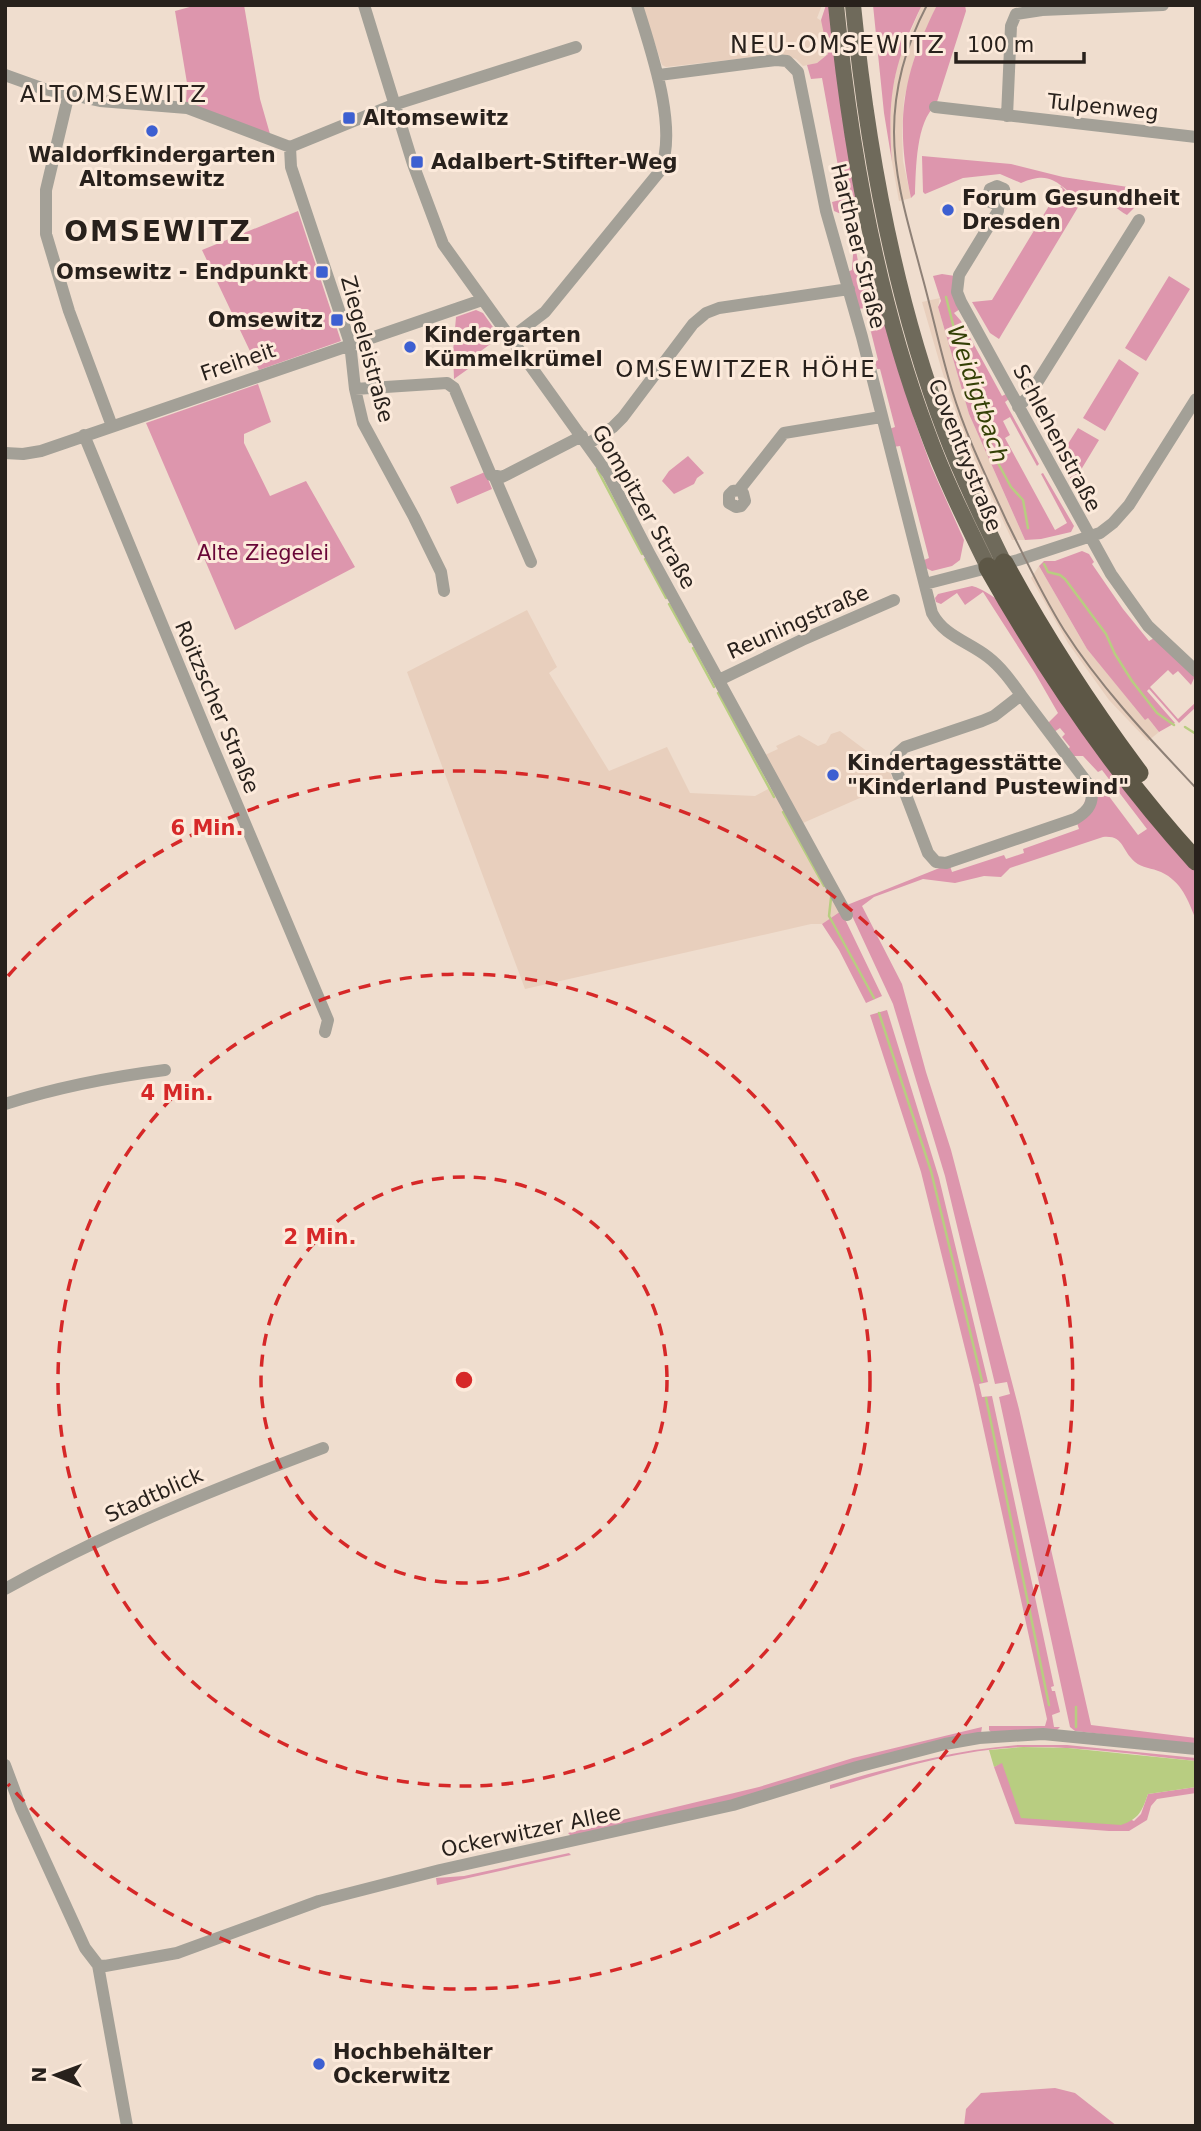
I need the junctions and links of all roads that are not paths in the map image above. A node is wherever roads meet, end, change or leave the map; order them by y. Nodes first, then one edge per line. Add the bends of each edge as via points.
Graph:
1 (364, 5) edge
2 (636, 5) edge
3 (836, 5) edge
4 (853, 5) edge
5 (1163, 5) edge
6 (576, 47) dead end
7 (5, 75) edge
8 (659, 75) junction
9 (69, 93) junction
10 (393, 105) junction
11 (935, 107) dead end
12 (1007, 116) junction
13 (1196, 137) edge
14 (290, 147) junction
15 (998, 205) dead end
16 (1139, 220) dead end
17 (849, 289) junction
18 (482, 300) junction
19 (511, 338) junction
20 (350, 343) junction
21 (355, 389) junction
22 (1196, 399) edge
23 (1018, 407) junction
24 (881, 417) junction
25 (112, 426) junction
26 (84, 435) junction
27 (585, 440) junction
28 (5, 453) edge
29 (495, 478) junction
30 (739, 490) dead end
31 (1088, 537) junction
32 (531, 562) dead end
33 (996, 565) junction
34 (925, 584) junction
35 (444, 591) dead end
36 (894, 600) dead end
37 (1194, 666) edge
38 (719, 680) junction
39 (1021, 695) junction
40 (1196, 841) edge
41 (1196, 861) edge
42 (847, 915) dead end
43 (325, 1032) dead end
44 (165, 1070) dead end
45 (5, 1104) edge
46 (323, 1448) dead end
47 (5, 1589) edge
48 (1196, 1749) edge
49 (5, 1765) edge
50 (98, 1965) junction
51 (127, 2126) edge

1 - 10 street, Gompitzer Straße
2 - 8 street
3 - 33 main road, Coventrystraße via 872,234 905,369 950,489
4 - 33 main road, Coventrystraße via 873,154 915,340
5 - 12 street via 1020,12 1011,26
6 - 10 street
7 - 9 street
8 - 17 street, Harthaer Straße via 776,60 794,66 802,84 826,211
8 - 19 street via 667,141 660,171 545,312
9 - 14 street via 121,105 187,108
9 - 25 street via 46,190 46,234
10 - 14 street
10 - 18 street, Gompitzer Straße via 443,244
11 - 12 street, Tulpenweg
12 - 13 street, Tulpenweg
14 - 20 street, Ziegeleistraße via 291,167
15 - 23 street, Schlehenstraße via 959,275 957,292
16 - 23 street
17 - 24 street, Harthaer Straße
17 - 27 street via 706,313 623,417
18 - 19 street, Gompitzer Straße
18 - 20 street, Freiheit
19 - 27 street, Gompitzer Straße
20 - 21 street, Ziegeleistraße
20 - 25 street, Freiheit
21 - 29 street via 447,383 454,387
21 - 35 street, Ziegeleistraße via 363,423 441,572
22 - 31 street via 1122,514
23 - 31 street, Schlehenstraße
24 - 30 street via 787,432
24 - 34 street, Harthaer Straße
25 - 26 street, Freiheit
26 - 28 street, Freiheit via 30,454
26 - 43 street, Roitzscher Straße via 328,1020
27 - 29 street
27 - 38 street, Gompitzer Straße via 608,474
29 - 32 street
31 - 33 street
31 - 37 street, Schlehenstraße via 1149,626
33 - 34 street
33 - 40 highway, Coventrystraße via 1077,687
33 - 41 highway, Coventrystraße via 1029,639 1073,705
34 - 39 street, Harthaer Straße via 938,624 1000,667
36 - 38 street, Reuningstraße
38 - 42 street, Gompitzer Straße
39 - 39 street, Harthaer Straße via 1089,785 1092,803 1075,819 946,863 936,862 928,853 895,769 896,755 905,747 993,716
44 - 45 street via 102,1078
46 - 47 street, Stadtblick via 209,1491 66,1555
48 - 50 street, Ockerwitzer Allee via 1043,1734 945,1744 744,1803 320,1901 177,1953
49 - 50 street via 73,1923
50 - 51 street

